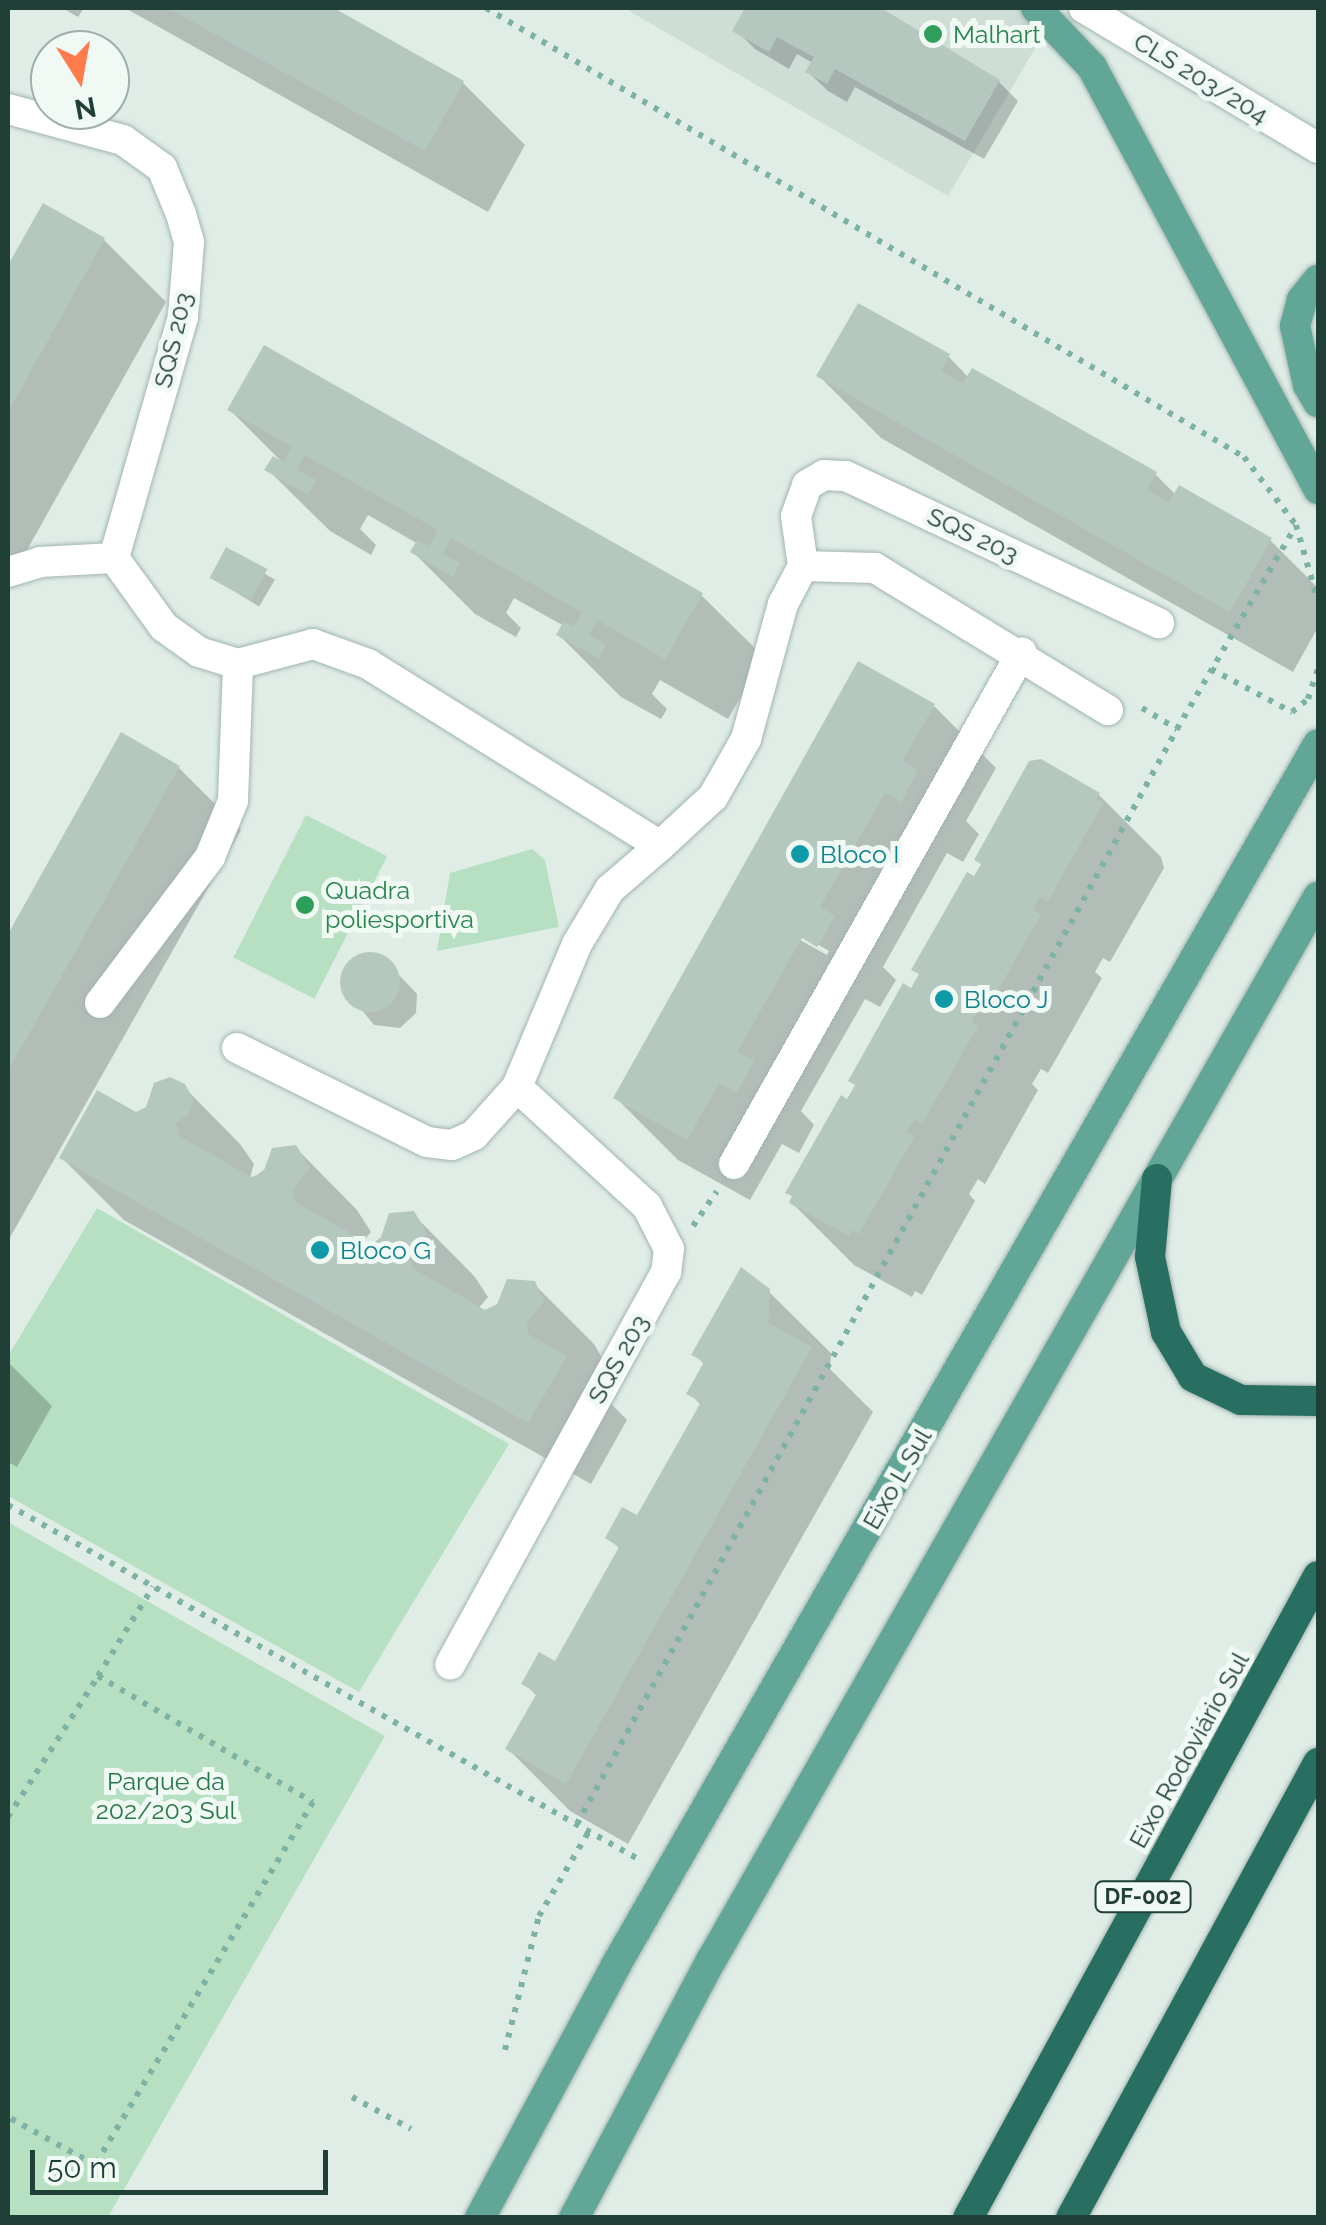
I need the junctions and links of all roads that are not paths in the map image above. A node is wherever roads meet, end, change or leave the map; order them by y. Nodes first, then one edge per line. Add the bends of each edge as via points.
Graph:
1 (1036, 8) edge
2 (1084, 8) edge
3 (8, 109) edge
4 (1318, 148) edge
5 (1318, 280) edge
6 (1318, 402) edge
7 (1318, 489) edge
8 (114, 558) junction
9 (804, 566) junction
10 (8, 572) edge
11 (1159, 622) dead end
12 (1022, 652) junction
13 (238, 664) junction
14 (1122, 708) road end
15 (1318, 744) edge
16 (660, 846) junction
17 (1318, 897) edge
18 (100, 1003) dead end
19 (237, 1048) dead end
20 (517, 1087) junction
21 (734, 1164) road end
22 (1157, 1179) junction
23 (1318, 1401) edge
24 (1318, 1576) edge
25 (450, 1665) dead end
26 (1318, 1763) edge
27 (480, 2218) edge
28 (574, 2218) edge
29 (968, 2218) edge
30 (1072, 2218) edge

1 - 7 main road via 1092,67
2 - 4 street, CLS 203/204
3 - 8 street, SQS 203 via 123,140 162,168 189,242 183,317
5 - 6 main road via 1302,300 1295,326 1302,368
8 - 10 street via 40,562
8 - 13 street via 164,627 199,652
9 - 11 street, SQS 203 via 796,516 807,485 824,475 846,476
9 - 12 street via 875,568
9 - 16 street via 783,604 746,740 713,797
12 - 14 street
12 - 21 street
13 - 16 street via 313,644 368,664
13 - 18 street via 232,800 210,857
15 - 27 main road, Eixo L Sul via 668,1875
16 - 20 street via 610,889
17 - 22 main road
19 - 20 street via 428,1142 452,1145 474,1135
20 - 25 street, SQS 203 via 646,1206 669,1249 666,1272
22 - 23 highway via 1150,1257 1166,1332 1192,1377 1241,1400
22 - 28 main road via 712,1959
24 - 29 highway, Eixo Rodoviário Sul / DF-002
26 - 30 highway

